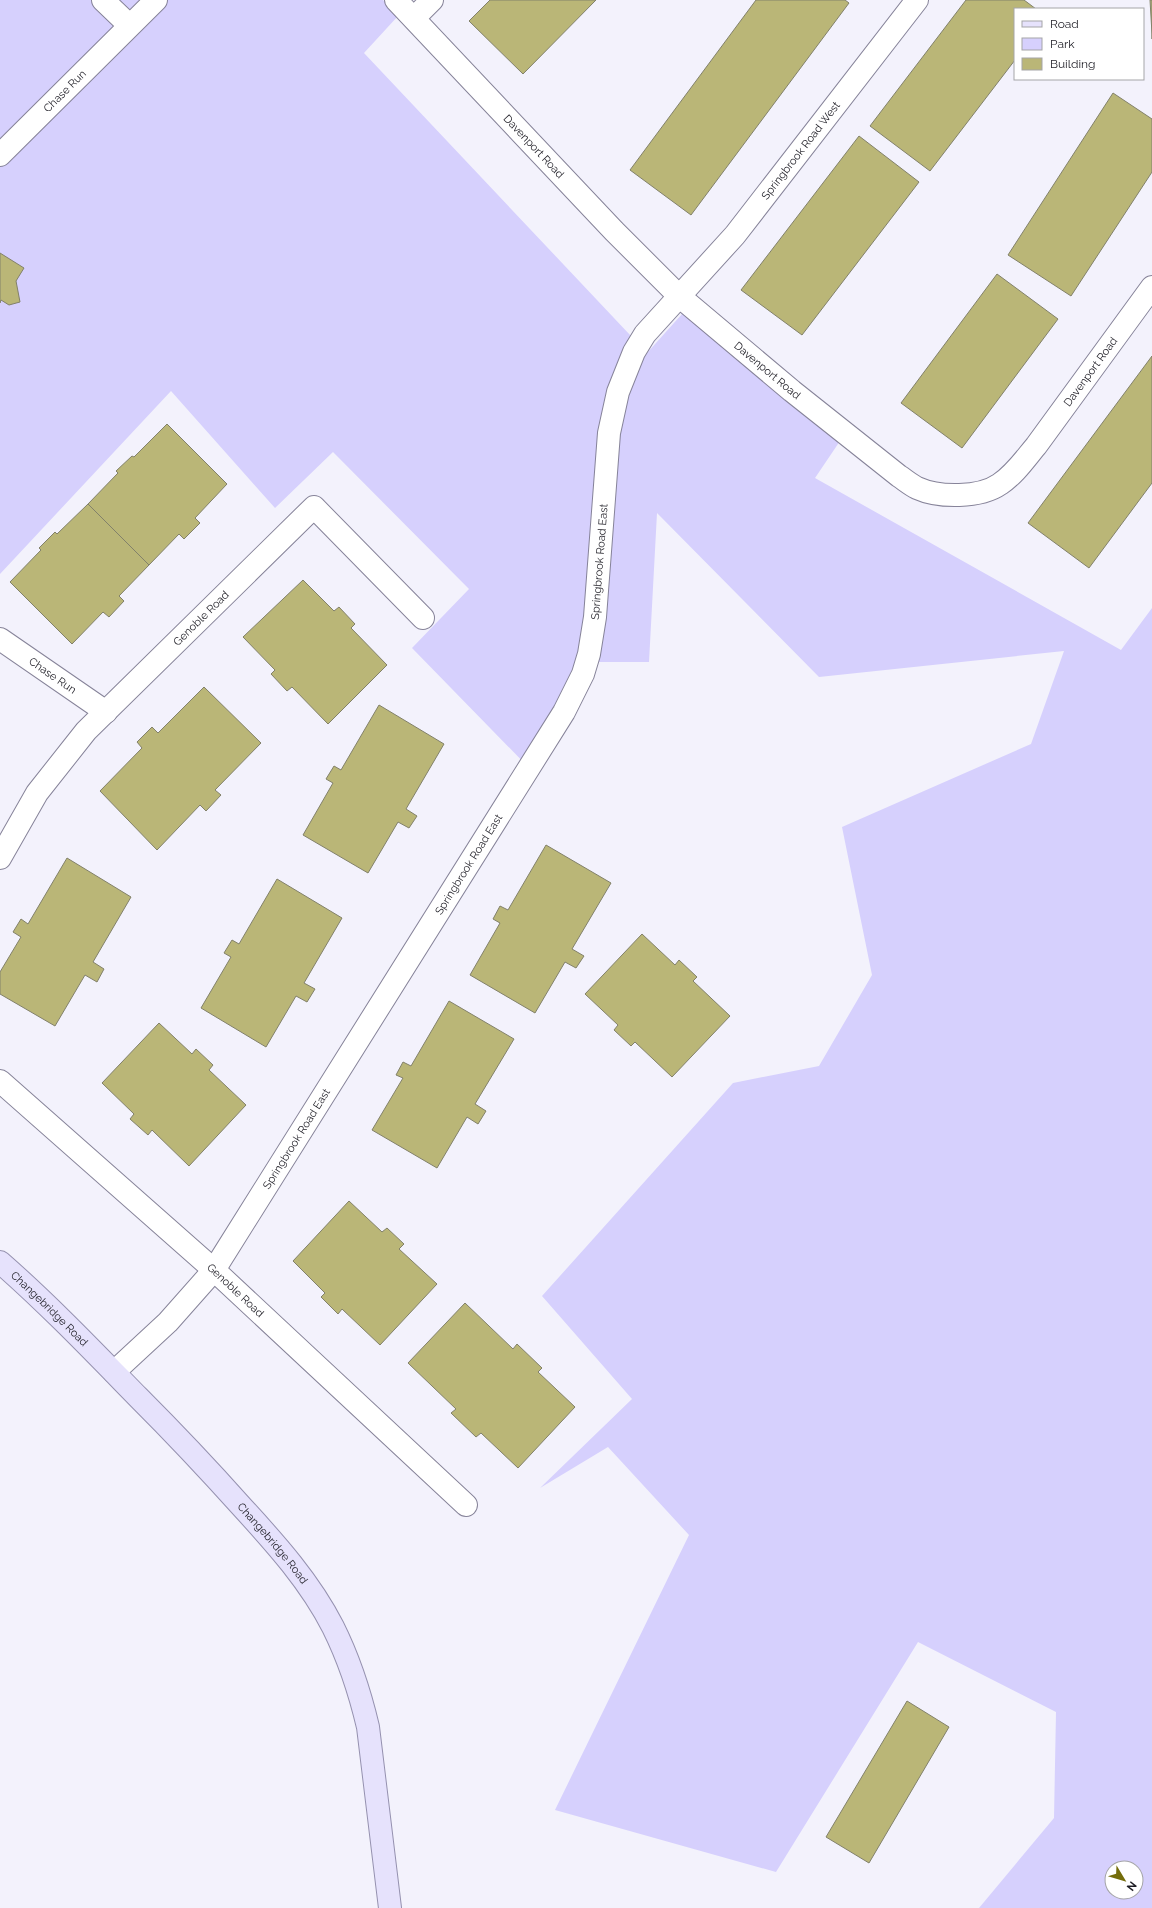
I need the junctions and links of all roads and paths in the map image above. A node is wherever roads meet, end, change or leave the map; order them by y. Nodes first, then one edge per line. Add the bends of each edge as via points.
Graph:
1 (103, 0) edge
2 (156, 0) edge
3 (396, 0) edge
4 (432, 0) edge
5 (917, 0) edge
6 (414, 18) junction
7 (129, 25) junction
8 (0, 155) edge
9 (1152, 287) edge
10 (679, 296) junction
11 (423, 618) dead end
12 (0, 639) edge
13 (106, 712) junction
14 (0, 858) edge
15 (0, 1081) edge
16 (0, 1262) edge
17 (214, 1270) junction
18 (114, 1372) junction
19 (466, 1506) dead end
20 (390, 1908) edge

1 - 7 street
2 - 7 street, Chase Run
3 - 6 street, Davenport Road
4 - 6 street
5 - 10 street, Springbrook Road West via 736,235
6 - 10 street, Davenport Road via 614,231
7 - 8 street, Chase Run
9 - 10 street, Davenport Road via 1016,471 1000,485 958,495 937,494 917,488 899,476
10 - 17 street, Springbrook Road East via 638,346 618,392 609,433 595,617 590,654 583,674 564,712
11 - 13 street, Genoble Road via 314,507
12 - 13 street, Chase Run
13 - 14 street, Genoble Road via 86,731 37,793
15 - 17 street, Genoble Road
16 - 18 main road, Changebridge Road via 30,1288
17 - 18 street, Springbrook Road East via 168,1322
17 - 19 street, Genoble Road
18 - 20 main road, Changebridge Road via 186,1445 286,1555 333,1627 350,1665 368,1727

